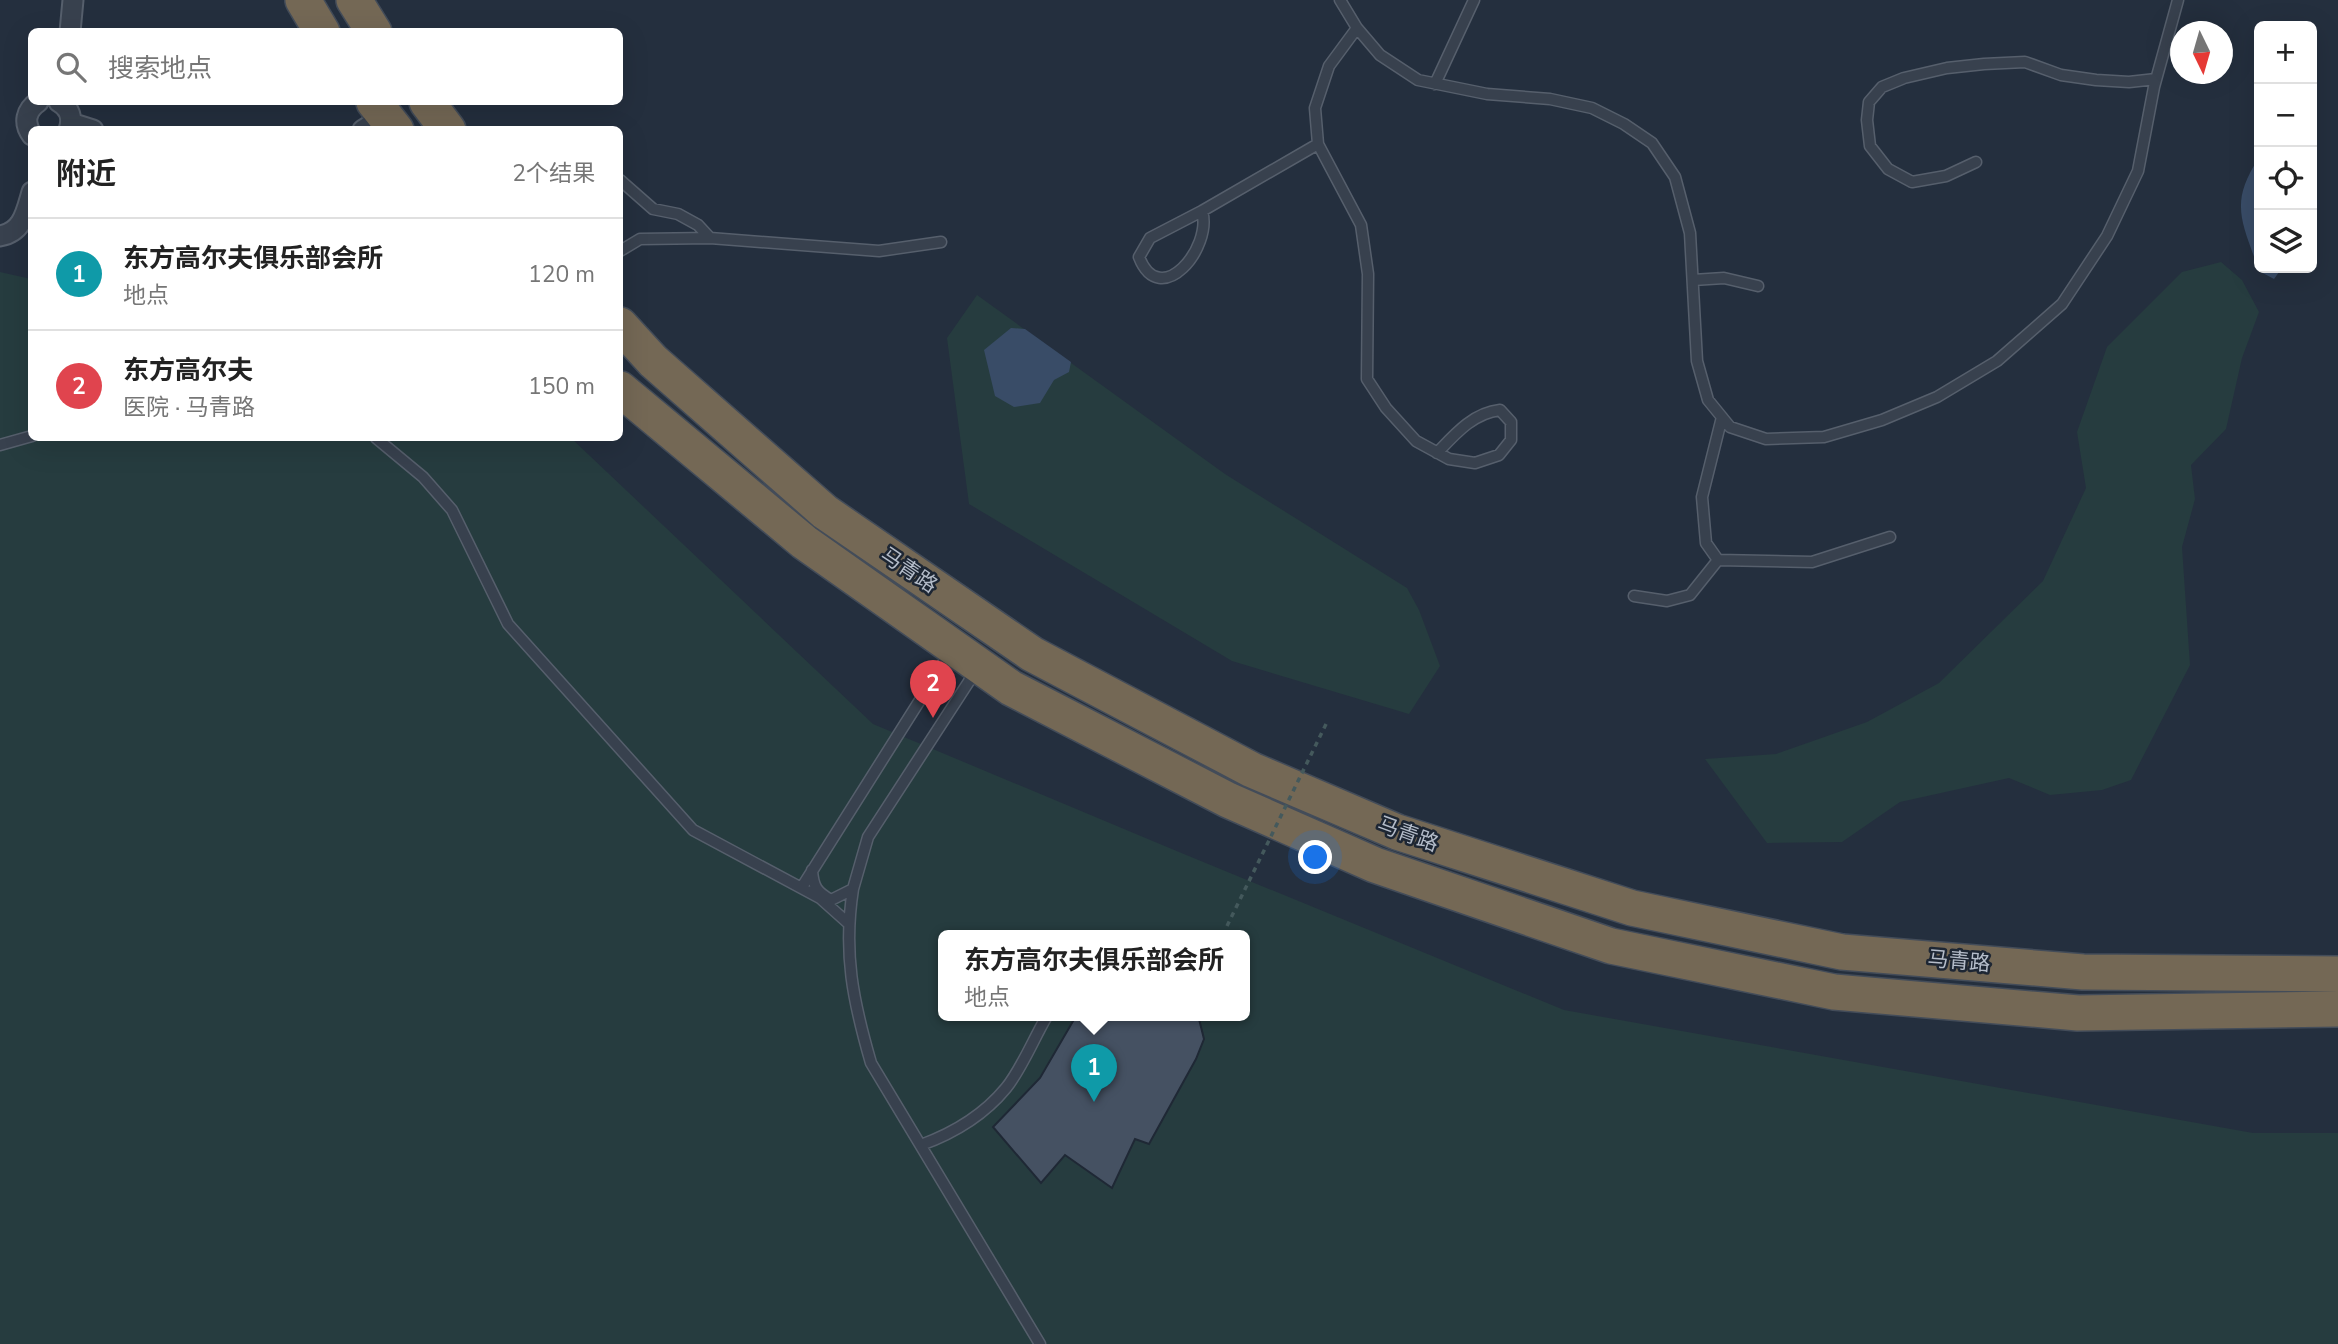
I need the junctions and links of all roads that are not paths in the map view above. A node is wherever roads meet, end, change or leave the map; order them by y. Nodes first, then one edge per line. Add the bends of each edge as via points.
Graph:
1 (73, 0) edge
2 (303, 0) edge
3 (354, 0) edge
4 (1340, 0) edge
5 (1474, 0) edge
6 (2178, 0) edge
7 (1357, 27) junction
8 (70, 28) edge
9 (320, 28) edge
10 (371, 28) edge
11 (2156, 79) junction
12 (1435, 84) junction
13 (35, 105) edge
14 (63, 105) edge
15 (428, 105) edge
16 (70, 126) edge
17 (445, 126) edge
18 (28, 128) edge
19 (1318, 144) junction
20 (1976, 162) dead end
21 (623, 183) edge
22 (28, 206) edge
23 (1202, 211) junction
24 (0, 236) edge
25 (710, 238) junction
26 (941, 242) dead end
27 (623, 249) edge
28 (1693, 280) junction
29 (1758, 286) dead end
30 (623, 328) edge
31 (623, 391) edge
32 (1722, 417) junction
33 (28, 437) edge
34 (380, 441) edge
35 (0, 445) edge
36 (1437, 453) junction
37 (1890, 537) dead end
38 (1718, 559) junction
39 (1634, 596) dead end
40 (966, 657) junction
41 (812, 870) junction
42 (802, 887) junction
43 (853, 889) junction
44 (848, 923) junction
45 (2338, 974) edge
46 (2338, 1009) edge
47 (1043, 1021) edge
48 (921, 1145) junction
49 (1040, 1344) edge

1 - 8 street
2 - 9 highway
3 - 10 highway
4 - 7 lane
5 - 12 lane
6 - 11 lane
7 - 12 lane via 1380,55 1418,80
7 - 19 lane via 1329,66 1315,108
11 - 20 lane via 2096,80 2061,75 2025,62 1984,64 1904,78 1882,87 1869,102 1870,146 1888,169 1912,182 1946,176
11 - 32 lane via 2138,171 2107,236 2062,304 1997,361 1937,397 1824,437 1766,439 1730,427
12 - 28 lane via 1592,108 1651,143 1675,177 1690,233
13 - 18 street via 26,118
14 - 16 street via 71,116
15 - 17 highway
19 - 23 lane
19 - 36 lane via 1361,225 1368,274 1367,379 1416,441
21 - 25 lane via 653,209 678,214
22 - 24 street via 11,234
23 - 23 lane via 1150,238 1139,257 1144,270 1167,278 1180,272 1204,231
25 - 26 lane via 879,251
25 - 27 lane via 640,239
28 - 29 lane via 1724,278
28 - 32 lane via 1697,361 1708,400
30 - 45 highway, 马青路 via 653,361 825,512 1032,654 1252,770 1397,832 1632,908 1842,952 2083,972
31 - 40 highway, 马青路 via 804,542
32 - 38 lane via 1702,497 1706,542
33 - 35 lane
34 - 42 lane via 423,477 452,510 508,624 693,830
36 - 36 lane via 1484,412 1500,410 1511,422 1511,440 1499,455 1475,463 1448,460
37 - 38 lane via 1812,562
38 - 39 lane via 1690,595 1667,601
40 - 41 lane
40 - 43 lane via 868,837
40 - 46 highway, 马青路 via 1011,688 1228,800 1375,865 1611,946 1834,992 2078,1013
41 - 42 lane
41 - 43 lane via 818,893 831,900
42 - 44 lane
43 - 44 lane
44 - 48 lane via 856,1012 871,1063
47 - 48 lane via 1007,1087 972,1121
48 - 49 lane

